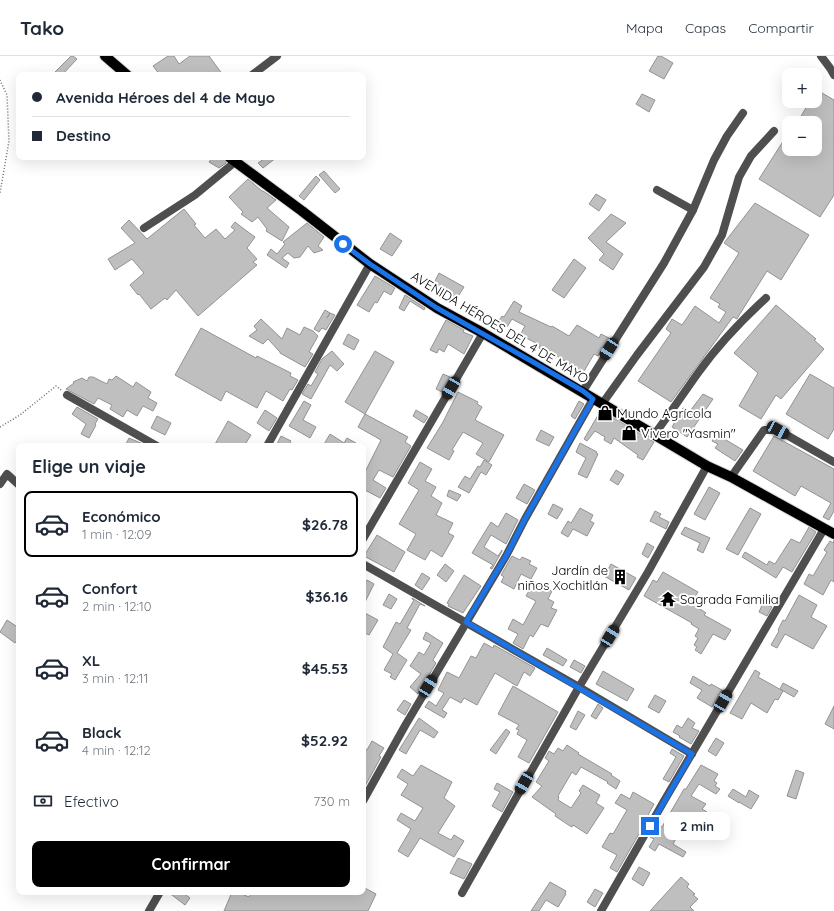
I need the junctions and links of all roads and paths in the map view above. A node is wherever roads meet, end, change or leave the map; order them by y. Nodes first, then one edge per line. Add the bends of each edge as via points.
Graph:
1 (105, 56) edge
2 (277, 56) edge
3 (821, 56) edge
4 (124, 72) edge
5 (256, 72) edge
6 (834, 75) edge
7 (0, 80) edge
8 (743, 113) dead end
9 (774, 131) dead end
10 (232, 160) edge
11 (657, 190) dead end
12 (0, 193) edge
13 (693, 210) junction
14 (144, 228) dead end
15 (370, 264) junction
16 (766, 298) dead end
17 (483, 333) junction
18 (583, 391) junction
19 (67, 395) joint
20 (593, 399) junction
21 (602, 404) junction
22 (0, 427) edge
23 (654, 435) junction
24 (153, 443) edge
25 (268, 443) edge
26 (834, 462) edge
27 (707, 466) junction
28 (731, 477) junction
29 (16, 482) edge
30 (0, 484) edge
31 (831, 530) edge
32 (366, 534) edge
33 (366, 566) edge
34 (466, 622) junction
35 (579, 687) junction
36 (692, 754) junction
37 (366, 796) edge
38 (462, 893) dead end
39 (158, 895) edge
40 (149, 911) edge
41 (601, 911) edge

1 - 4 main road
2 - 5 street
3 - 6 street
7 - 12 path via 7,94 9,141
8 - 13 street via 714,160
9 - 21 street via 751,156 739,177 722,235 704,267
10 - 14 street via 195,196
10 - 15 main road, AVENIDA HÉROES DEL 4 DE MAYO
11 - 13 street
13 - 18 street via 664,263
15 - 17 main road, AVENIDA HÉROES DEL 4 DE MAYO via 437,308
15 - 25 street
16 - 23 street via 721,344
17 - 18 main road, AVENIDA HÉROES DEL 4 DE MAYO
17 - 32 street
18 - 20 main road, AVENIDA HÉROES DEL 4 DE MAYO
19 - 22 path via 56,386 20,415
19 - 24 street
20 - 21 main road, AVENIDA HÉROES DEL 4 DE MAYO
20 - 34 street via 506,556
21 - 23 main road, AVENIDA HÉROES DEL 4 DE MAYO
23 - 27 main road, AVENIDA HÉROES DEL 4 DE MAYO
26 - 28 street via 778,430 764,430
27 - 28 main road, AVENIDA HÉROES DEL 4 DE MAYO
27 - 35 street via 648,572
28 - 31 main road, AVENIDA HÉROES DEL 4 DE MAYO
29 - 30 street via 7,474
31 - 36 street
33 - 34 street
34 - 35 street
34 - 37 street
35 - 36 street
35 - 38 street
36 - 41 street
39 - 40 street

